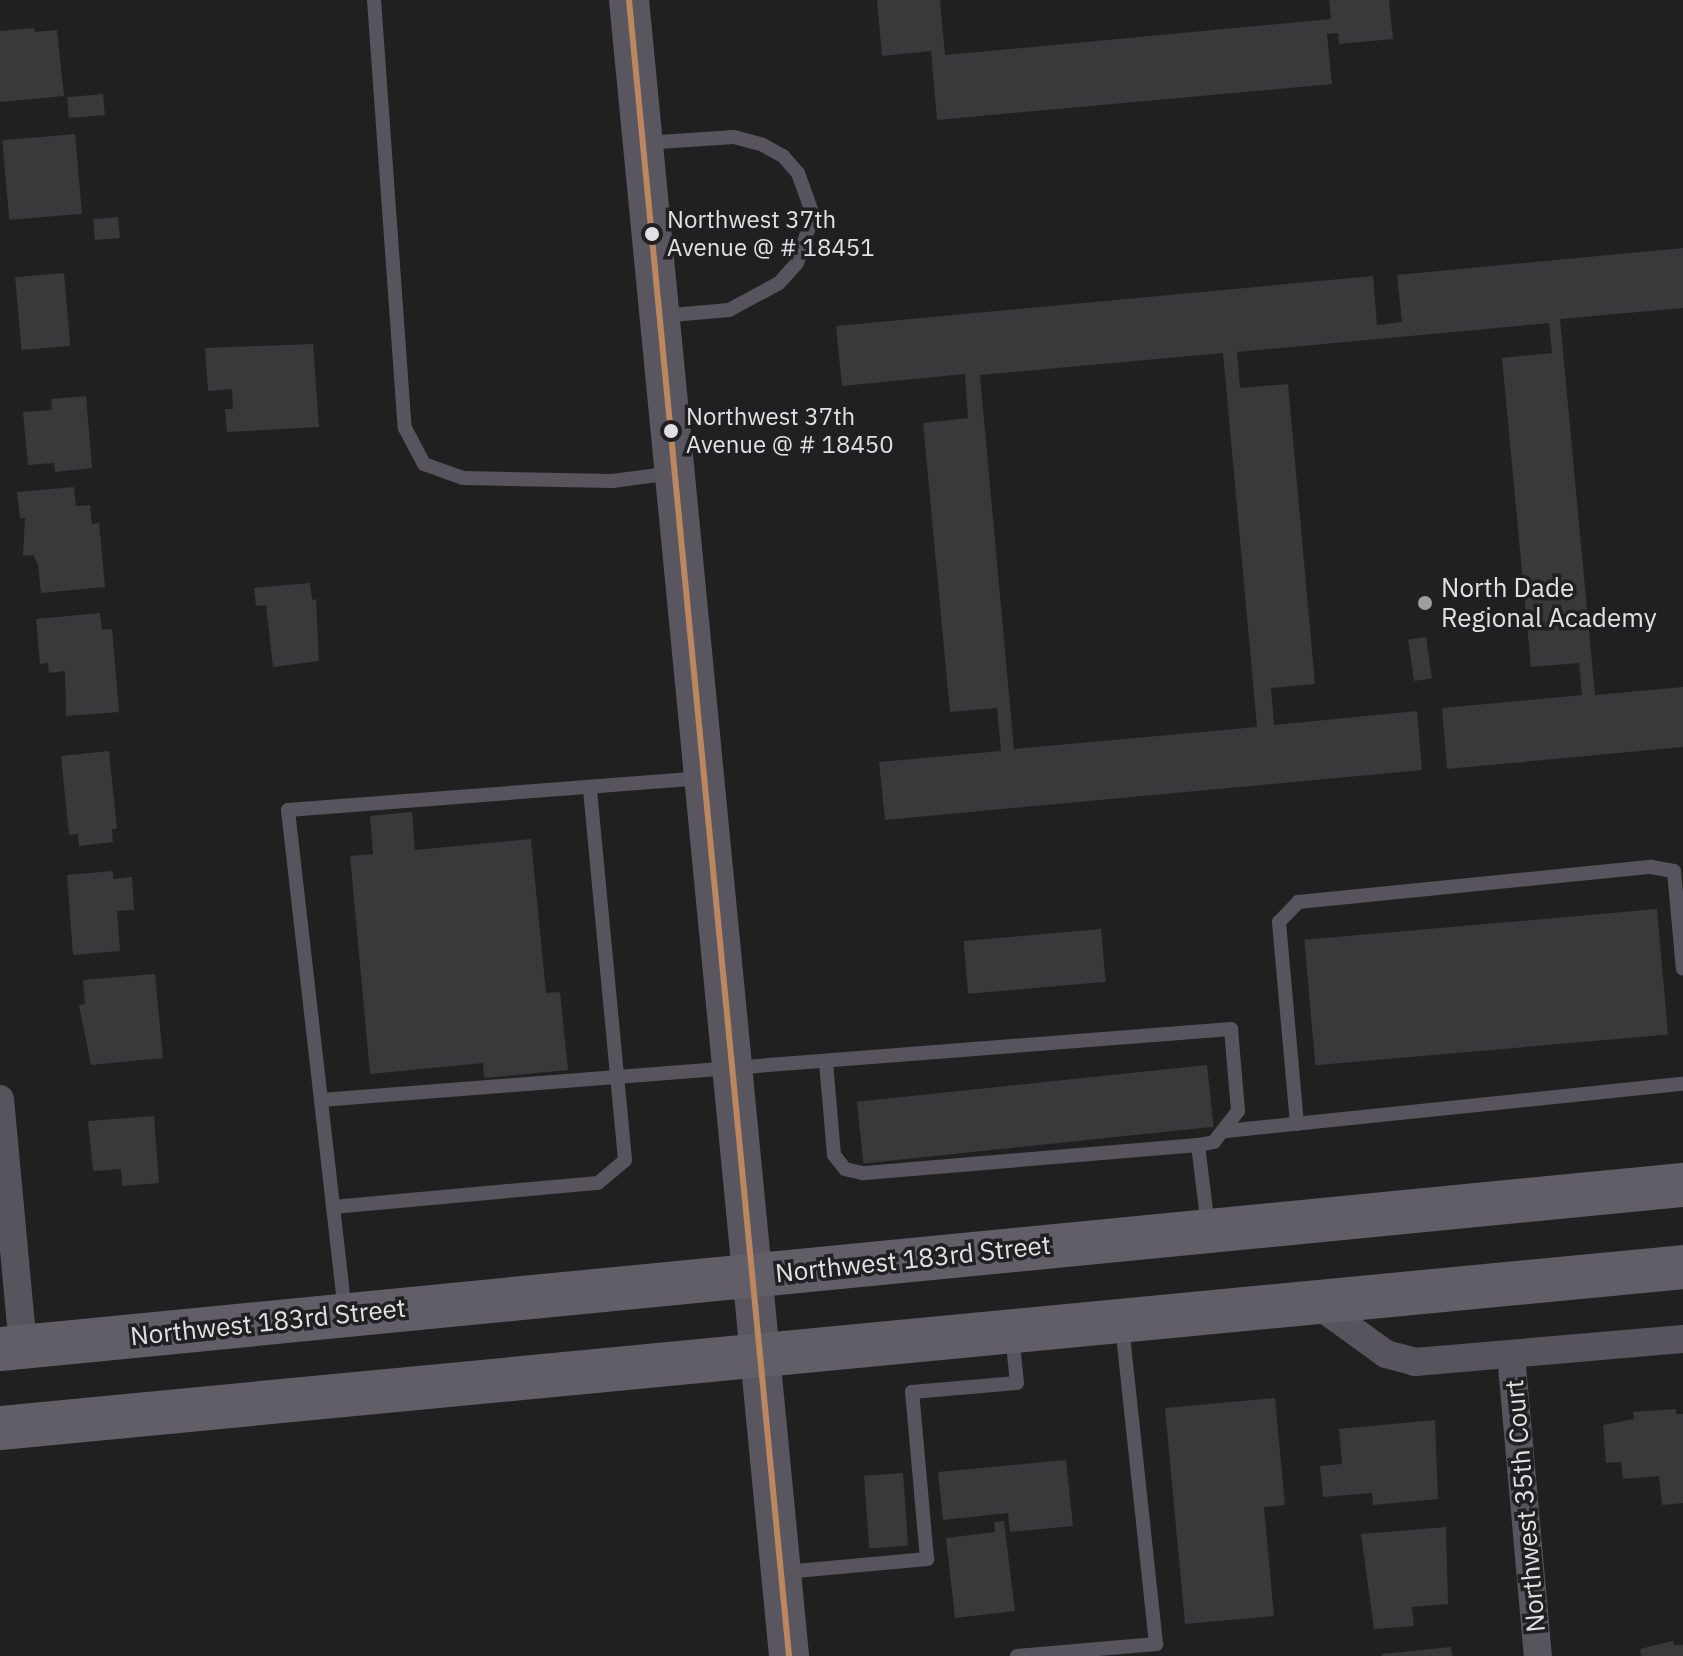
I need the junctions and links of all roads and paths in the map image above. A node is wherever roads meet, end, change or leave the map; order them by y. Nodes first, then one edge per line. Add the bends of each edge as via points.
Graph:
1 (374, 0) edge
2 (629, 0) edge
3 (643, 144) junction
4 (660, 316) junction
5 (675, 473) junction
6 (704, 778) junction
7 (590, 787) junction
8 (1683, 969) edge
9 (826, 1062) junction
10 (733, 1070) junction
11 (620, 1078) junction
12 (1683, 1084) edge
13 (0, 1099) edge
14 (321, 1100) junction
15 (1297, 1124) junction
16 (1226, 1131) junction
17 (1198, 1145) junction
18 (1683, 1185) edge
19 (333, 1207) junction
20 (1209, 1231) junction
21 (1683, 1267) edge
22 (753, 1275) junction
23 (9, 1280) edge
24 (1314, 1302) junction
25 (346, 1315) junction
26 (1122, 1321) junction
27 (1012, 1332) junction
28 (1683, 1339) edge
29 (11, 1348) edge
30 (1511, 1355) junction
31 (759, 1357) junction
32 (0, 1428) edge
33 (780, 1572) junction
34 (789, 1656) edge
35 (1017, 1656) edge
36 (1538, 1656) edge

1 - 5 lane via 405,428 424,464 463,478 612,481
2 - 3 main road
3 - 4 main road
3 - 4 lane via 734,137 763,145 798,173 813,215 809,241 779,283 729,310
4 - 5 main road
5 - 6 main road
6 - 7 lane
6 - 10 main road
7 - 11 lane
7 - 14 lane via 288,810
8 - 15 lane via 1674,871 1651,867 1298,902 1279,922
9 - 10 lane
9 - 16 lane via 1231,1029 1238,1111
9 - 17 lane via 834,1155 845,1169 862,1173
10 - 11 lane
10 - 22 main road
11 - 14 lane
11 - 19 lane via 625,1160 598,1183
12 - 15 lane
13 - 23 street
14 - 19 lane
15 - 16 lane
16 - 17 lane via 1214,1142
17 - 20 lane
18 - 20 main road, Northwest 183rd Street
19 - 25 lane
20 - 22 main road, Northwest 183rd Street
21 - 24 main road
22 - 25 main road, Northwest 183rd Street
22 - 31 main road
23 - 29 street
24 - 26 main road
24 - 30 street via 1386,1354 1400,1358 1415,1362
25 - 29 main road, Northwest 183rd Street
26 - 27 main road
26 - 35 lane via 1156,1644
27 - 31 main road
27 - 33 lane via 1017,1383 912,1392 927,1559
28 - 30 street
30 - 36 street, Northwest 35th Court
31 - 32 main road
31 - 33 main road
33 - 34 main road

